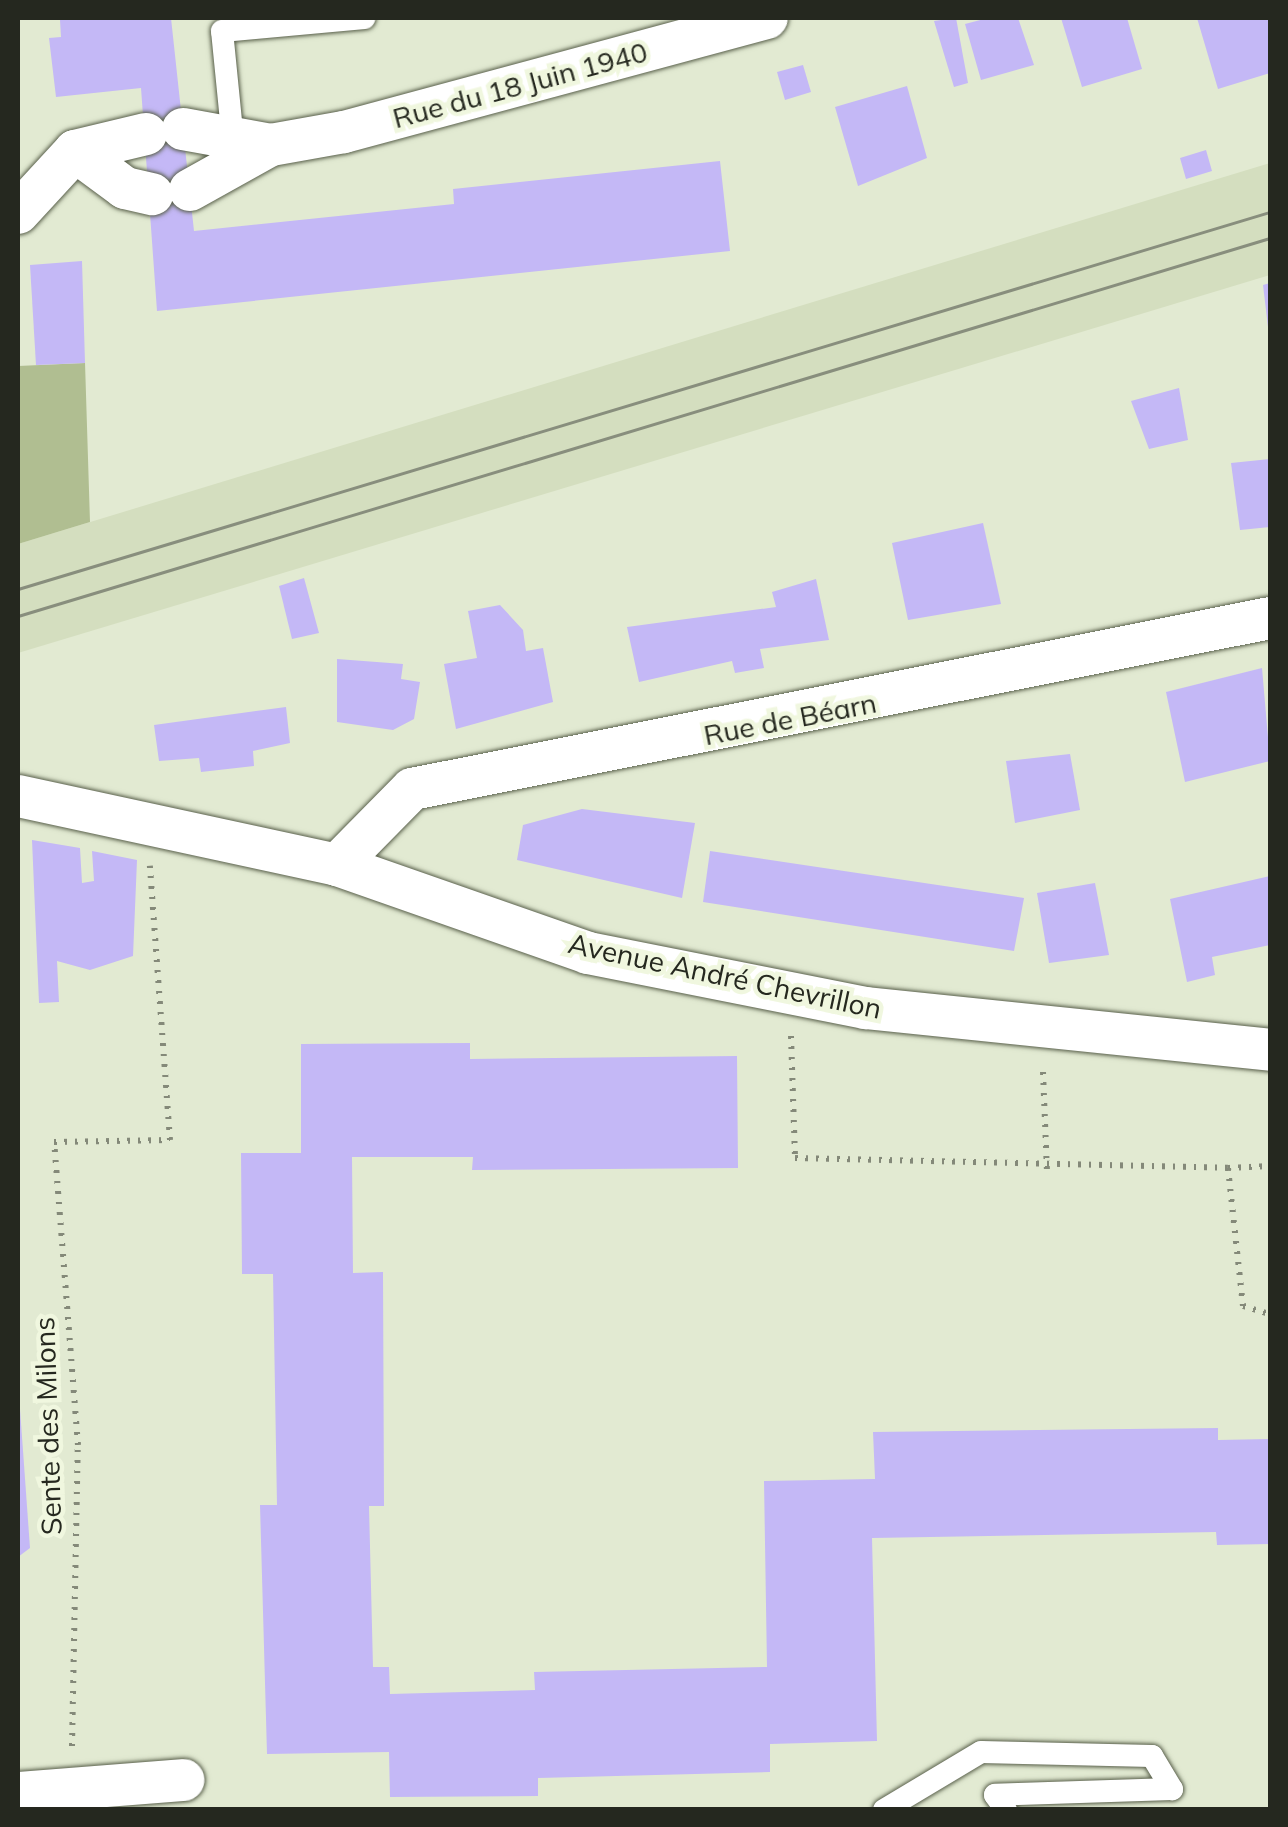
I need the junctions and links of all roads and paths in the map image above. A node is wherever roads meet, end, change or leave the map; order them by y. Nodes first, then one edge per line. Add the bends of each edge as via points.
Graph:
1 (364, 18) edge
2 (767, 18) edge
3 (252, 138) junction
4 (75, 152) junction
5 (18, 213) edge
6 (1270, 618) edge
7 (18, 796) edge
8 (155, 820) junction
9 (338, 865) junction
10 (809, 1029) dead end
11 (1270, 1050) edge
12 (1026, 1070) dead end
13 (1270, 1166) edge
14 (1228, 1168) junction
15 (1047, 1170) junction
16 (1270, 1314) edge
17 (183, 1780) dead end
18 (71, 1788) junction
19 (18, 1793) edge
20 (884, 1810) edge
21 (1006, 1810) edge

1 - 3 lane via 222,31
2 - 3 street, Rue du 18 Juin 1940
3 - 4 street, Rue du 18 Juin 1940 via 165,132
3 - 4 street, Rue du 18 Juin 1940 via 171,192 126,188
4 - 5 street
6 - 9 street, Rue de Béarn via 412,789
7 - 8 street, Avenue André Chevrillon
8 - 9 street, Avenue André Chevrillon
8 - 18 path, Sente des Milons via 149,870 170,1140 54,1142 78,1445
9 - 11 street, Avenue André Chevrillon via 606,957 866,1008
10 - 15 path via 790,1022 794,1158
12 - 15 path via 1045,1072
13 - 14 path
14 - 15 path
14 - 16 path via 1242,1306
17 - 18 street
18 - 19 street
20 - 21 lane via 981,1752 1152,1756 1172,1788 994,1795

